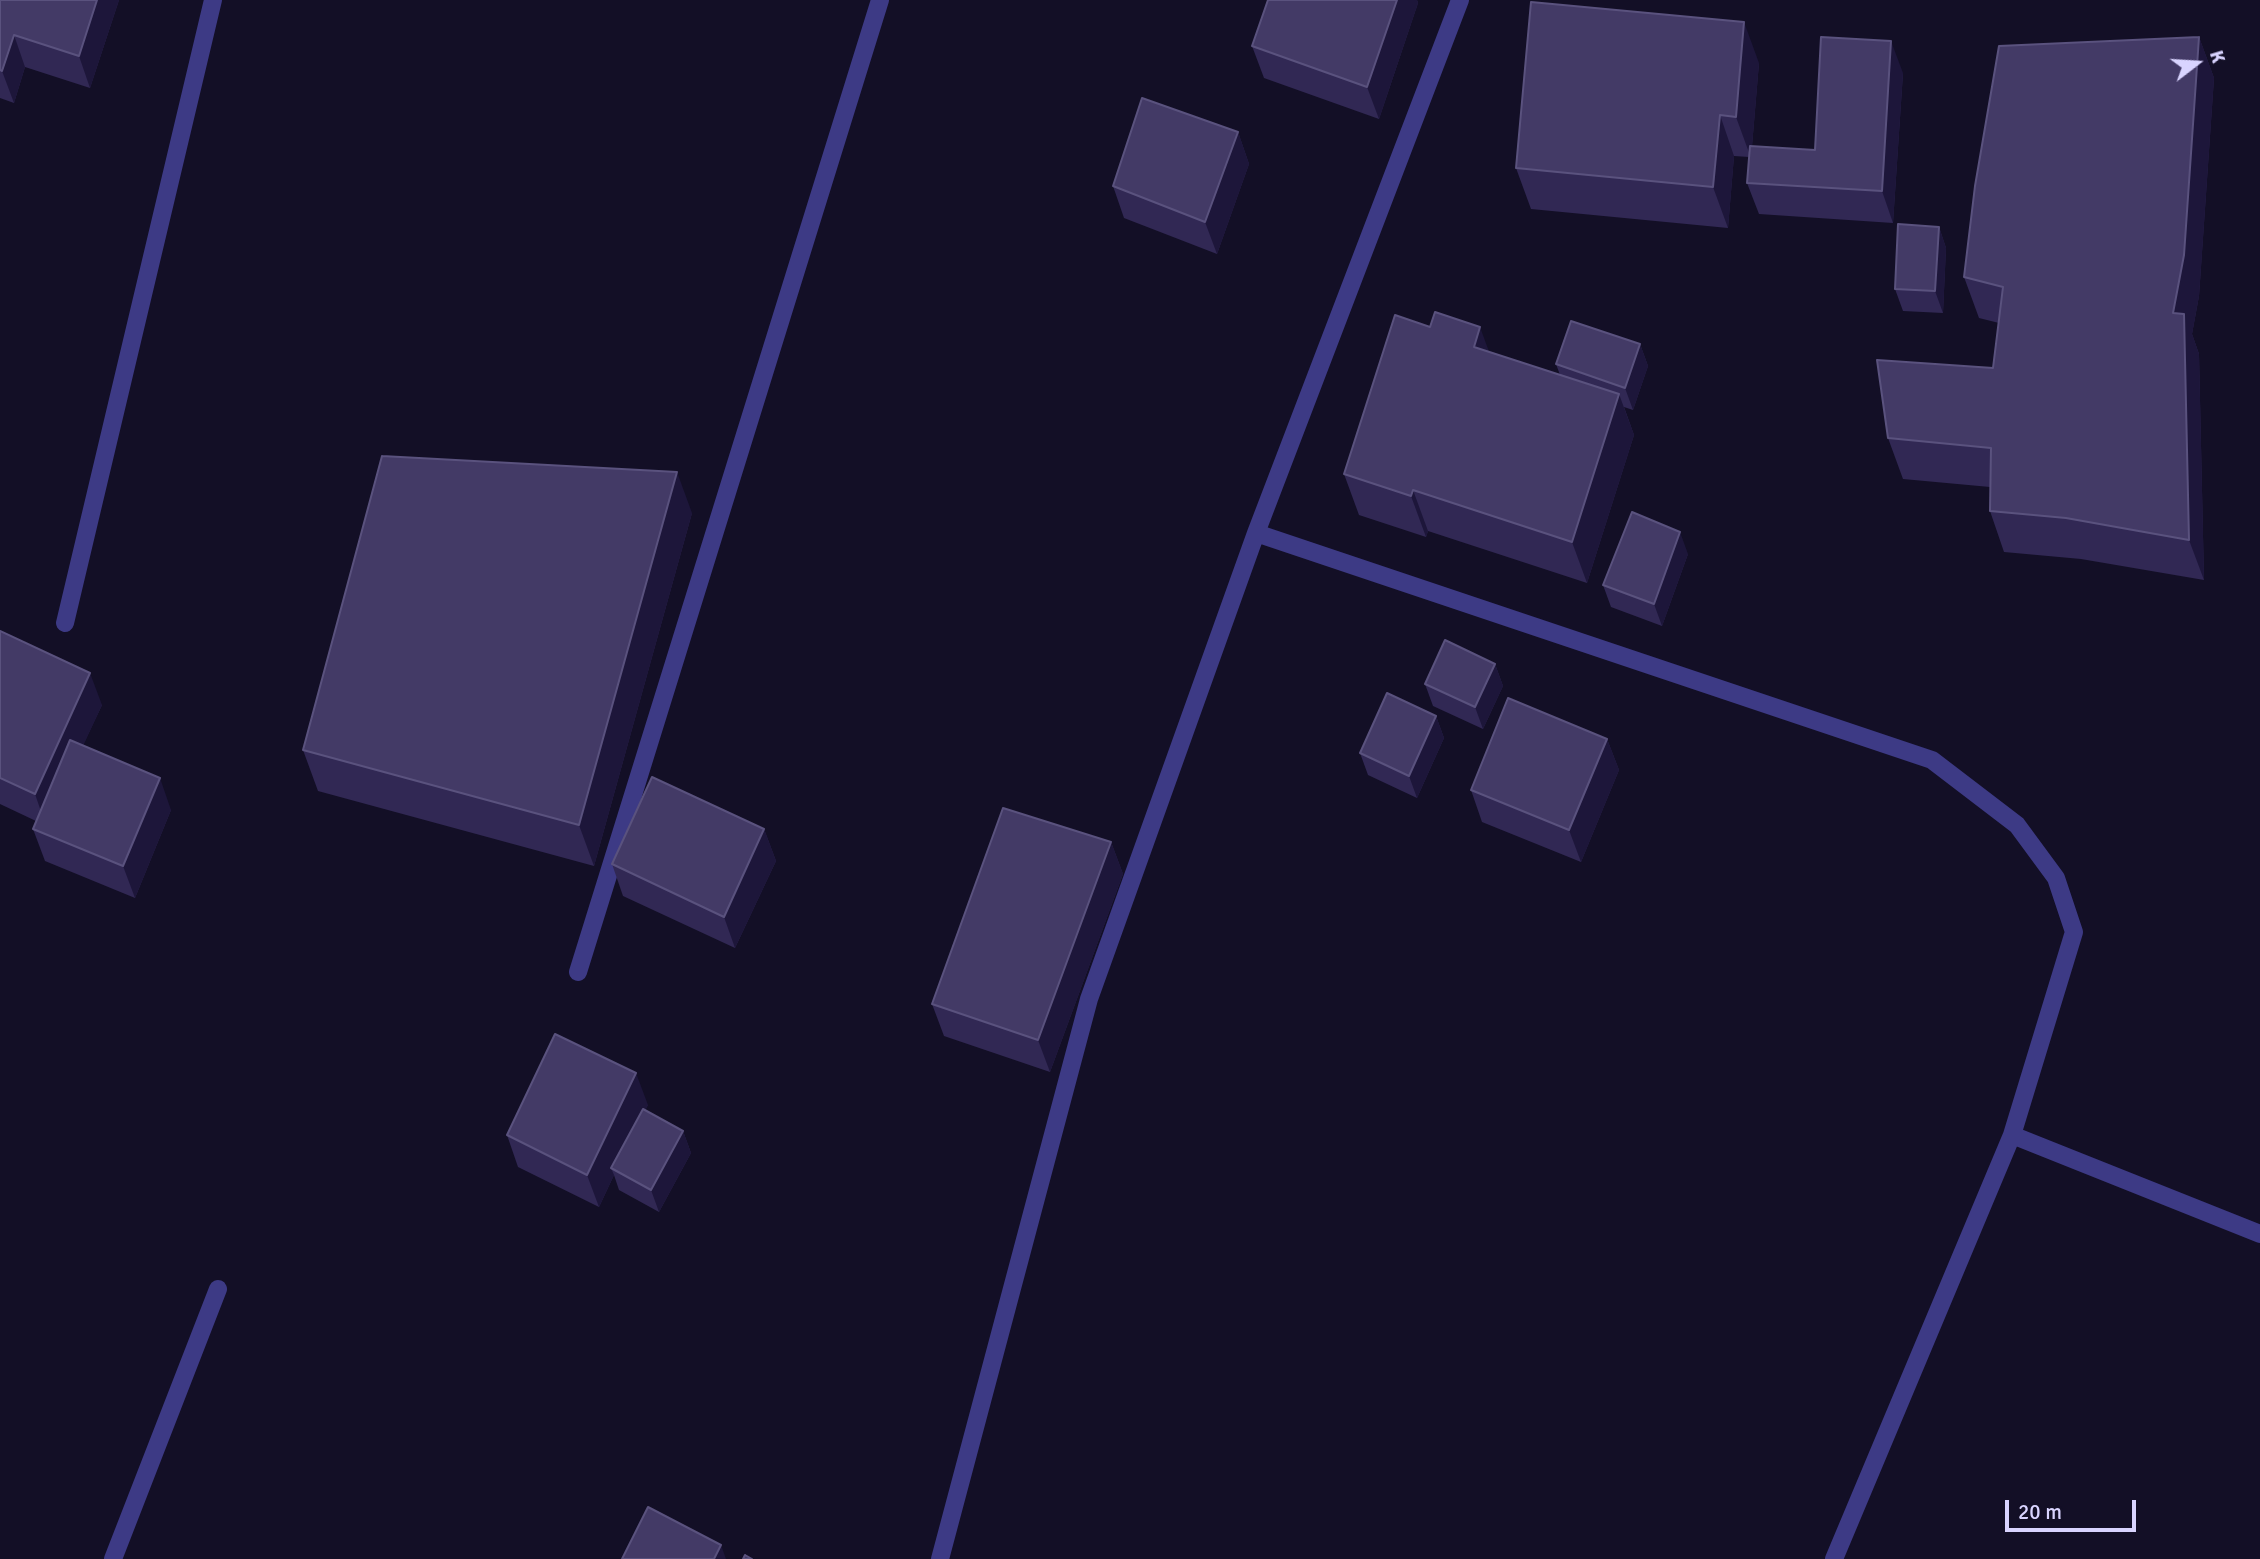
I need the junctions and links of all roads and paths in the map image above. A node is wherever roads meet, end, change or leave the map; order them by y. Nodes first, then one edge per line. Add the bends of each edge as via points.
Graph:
1 (213, 0) edge
2 (880, 0) edge
3 (1460, 0) edge
4 (1256, 533) junction
5 (65, 623) dead end
6 (578, 972) dead end
7 (2012, 1135) junction
8 (2260, 1234) edge
9 (218, 1289) dead end
10 (113, 1559) edge
11 (940, 1559) edge
12 (1834, 1559) edge

1 - 5 street
2 - 6 street
3 - 4 street
4 - 7 street via 1932,760 2017,825 2056,878 2074,932
4 - 11 street via 1089,999
7 - 8 street
7 - 12 street
9 - 10 street

